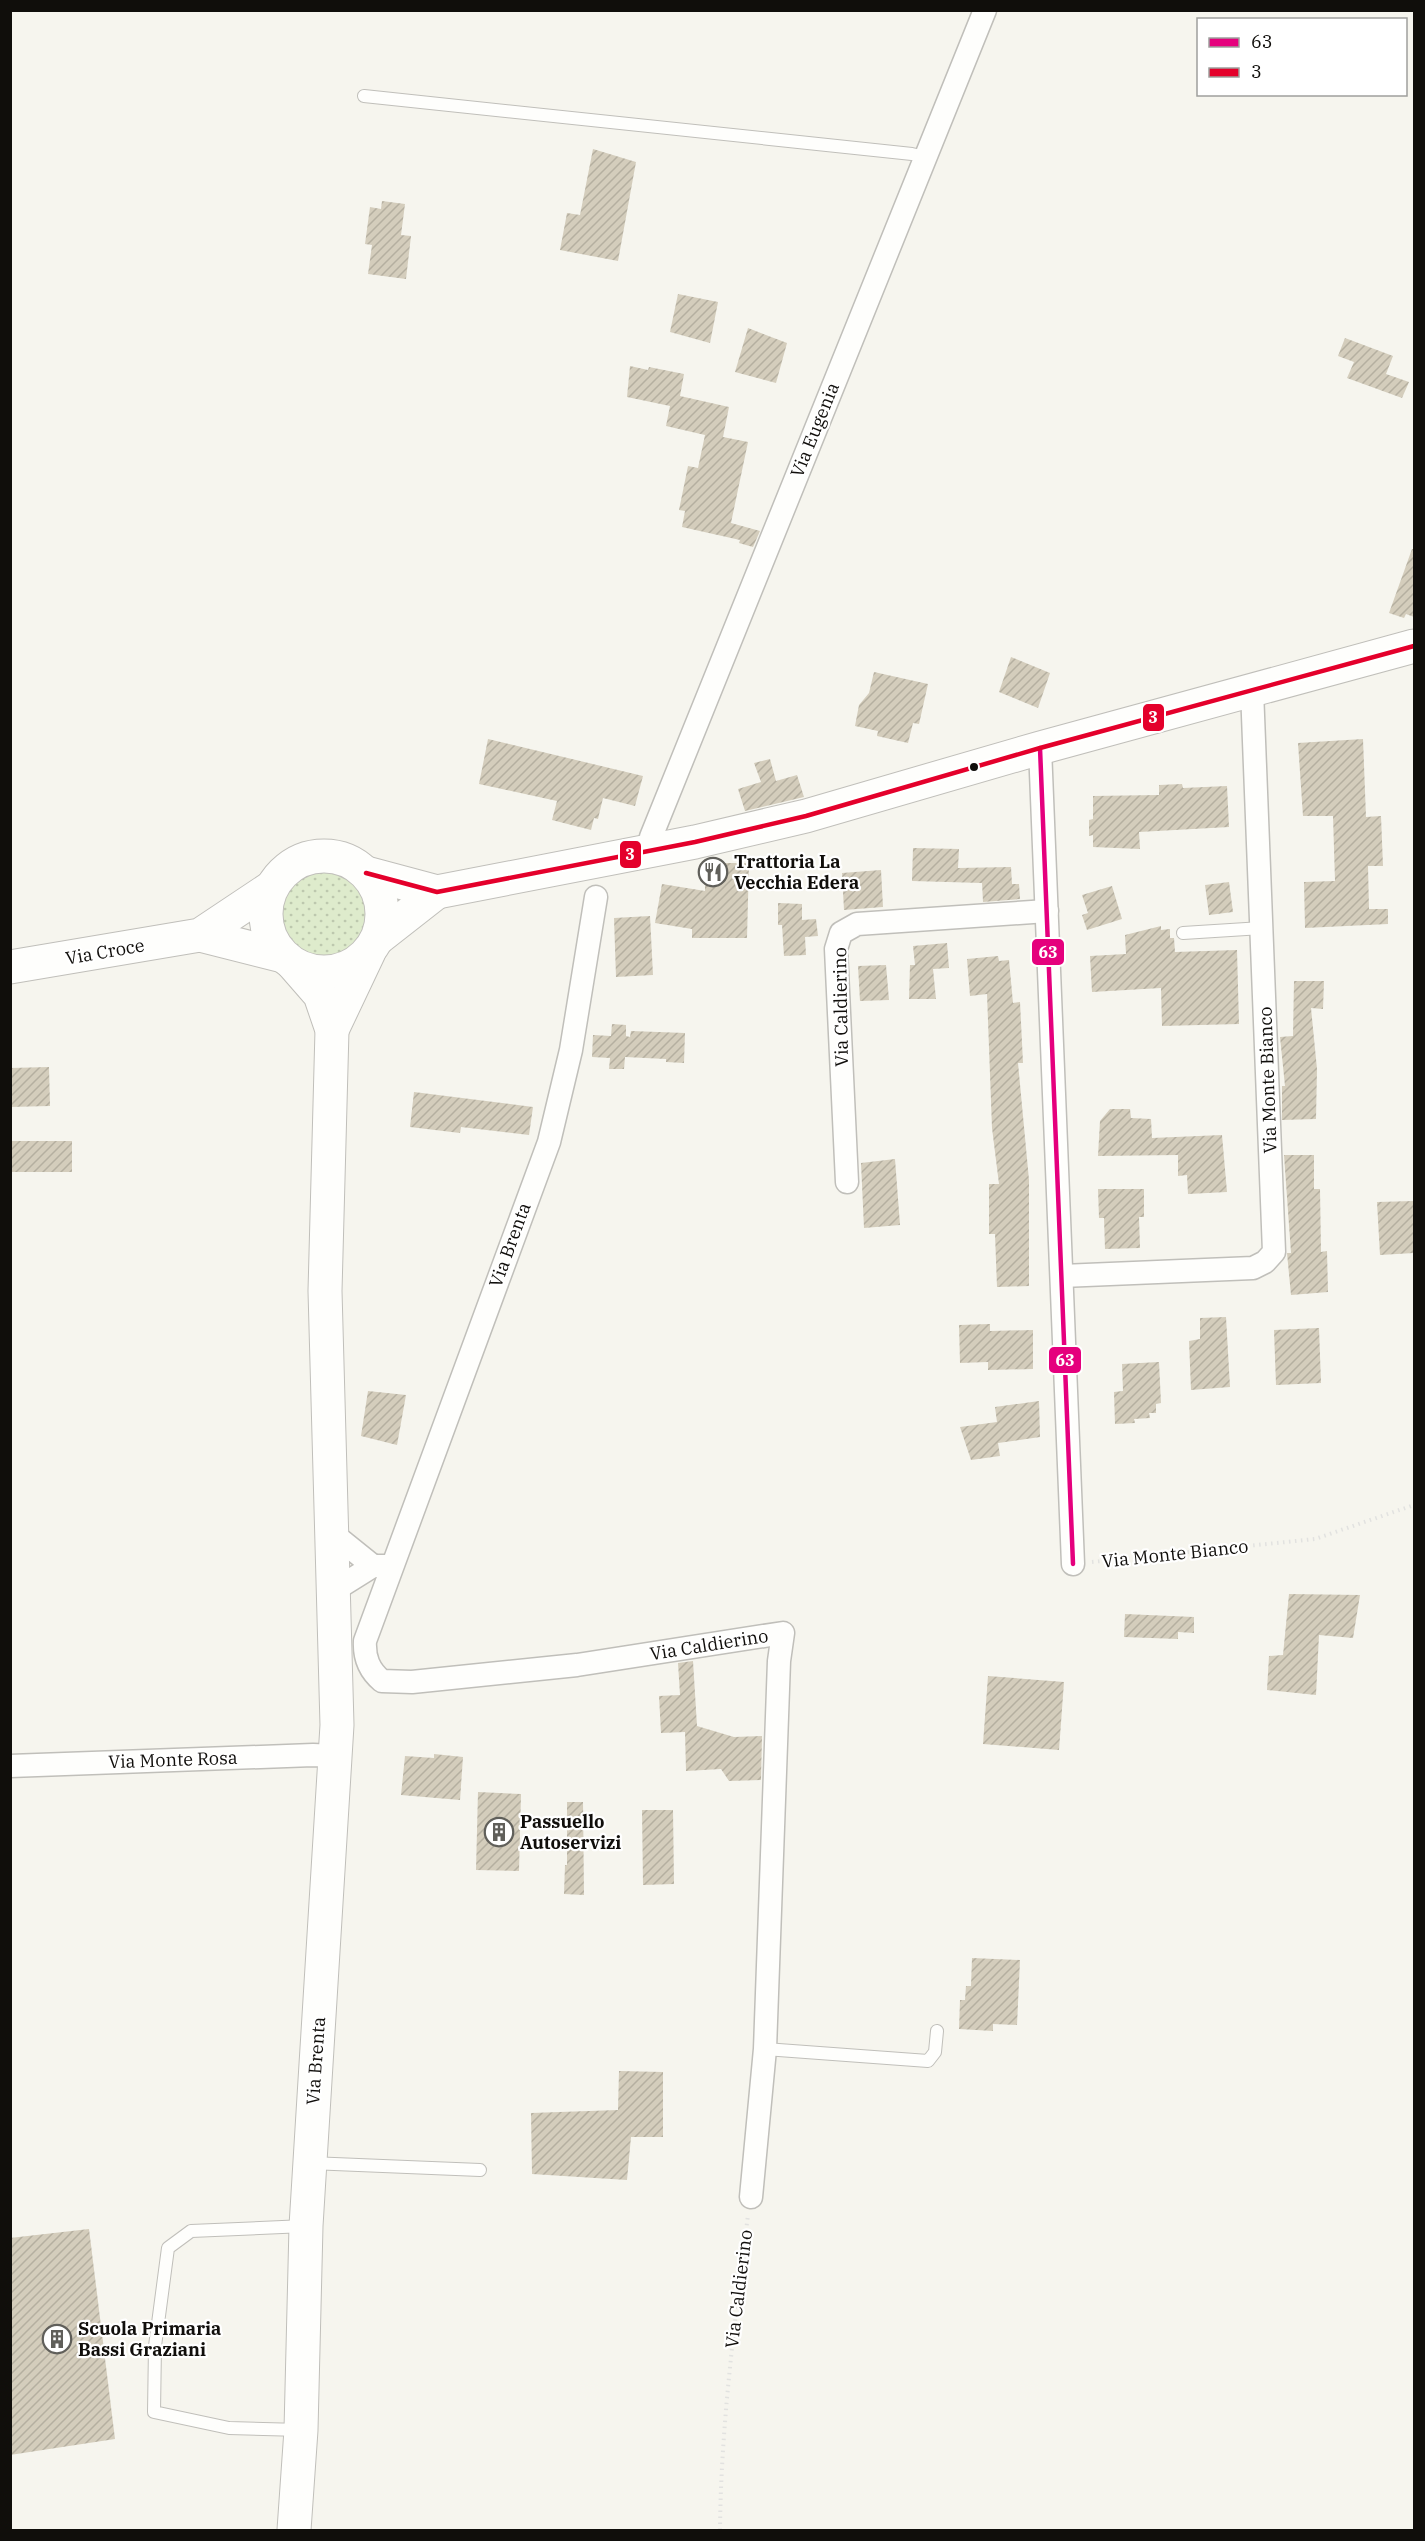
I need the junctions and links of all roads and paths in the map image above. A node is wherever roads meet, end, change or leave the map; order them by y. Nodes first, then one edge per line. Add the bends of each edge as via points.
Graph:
1 (985, 10) edge
2 (364, 96) dead end
3 (925, 157) junction
4 (1414, 646) edge
5 (1252, 690) junction
6 (1040, 748) junction
7 (651, 851) junction
8 (366, 873) junction
9 (272, 887) junction
10 (437, 892) junction
11 (596, 897) dead end
12 (1047, 911) junction
13 (1262, 928) junction
14 (1183, 933) dead end
15 (200, 935) junction
16 (373, 945) junction
17 (288, 960) junction
18 (10, 967) edge
19 (332, 1030) junction
20 (848, 1182) dead end
21 (1062, 1276) junction
22 (1414, 1505) edge
23 (332, 1533) junction
24 (1073, 1564) joint
25 (382, 1566) junction
26 (333, 1591) junction
27 (336, 1756) junction
28 (10, 1766) edge
29 (937, 2031) dead end
30 (765, 2049) junction
31 (310, 2163) junction
32 (480, 2170) dead end
33 (751, 2197) joint
34 (306, 2226) junction
35 (301, 2430) junction
36 (294, 2530) edge
37 (720, 2530) edge

1 - 3 street, Via Eugenia
2 - 3 lane
3 - 7 street, Via Eugenia via 651,837
4 - 5 main road
5 - 6 main road
5 - 13 street, Via Monte Bianco
6 - 7 main road via 806,816
6 - 12 street
7 - 10 main road
8 - 9 main road, Via Croce via 334,856 315,856 298,862
8 - 10 main road, Via Croce
8 - 16 main road via 382,904 382,922
9 - 15 main road, Via Croce
9 - 17 main road via 266,923 272,940
10 - 16 main road, Via Croce
11 - 25 street, Via Brenta via 571,1050 549,1142
12 - 20 street, Via Caldierino via 857,924 841,933 836,949
12 - 21 street
13 - 14 lane
13 - 21 street, Via Monte Bianco via 1274,1251 1253,1268
15 - 17 main road, Via Croce
15 - 18 main road, Via Croce
16 - 17 main road, Via Croce via 356,963 325,973 308,971
16 - 19 main road, Via Brenta
17 - 19 main road, Via Brenta via 320,995
19 - 23 main road, Via Brenta via 325,1291
21 - 24 street
22 - 24 path, Via Monte Bianco via 1315,1539
23 - 25 street
23 - 26 main road, Via Brenta
25 - 26 street
25 - 30 street, Via Caldierino via 365,1641 368,1664 382,1681 412,1682 577,1665 783,1633 778,1661
26 - 27 main road, Via Brenta
27 - 28 street, Via Monte Rosa
27 - 31 main road, Via Brenta
29 - 30 lane via 935,2052 928,2061
30 - 33 street, Via Caldierino
31 - 32 lane
31 - 34 main road, Via Brenta
33 - 37 path, Via Caldierino via 729,2365 720,2473
34 - 35 main road, Via Brenta
34 - 35 lane via 191,2231 168,2248 155,2346 154,2412 229,2428
35 - 36 main road, Via Brenta

